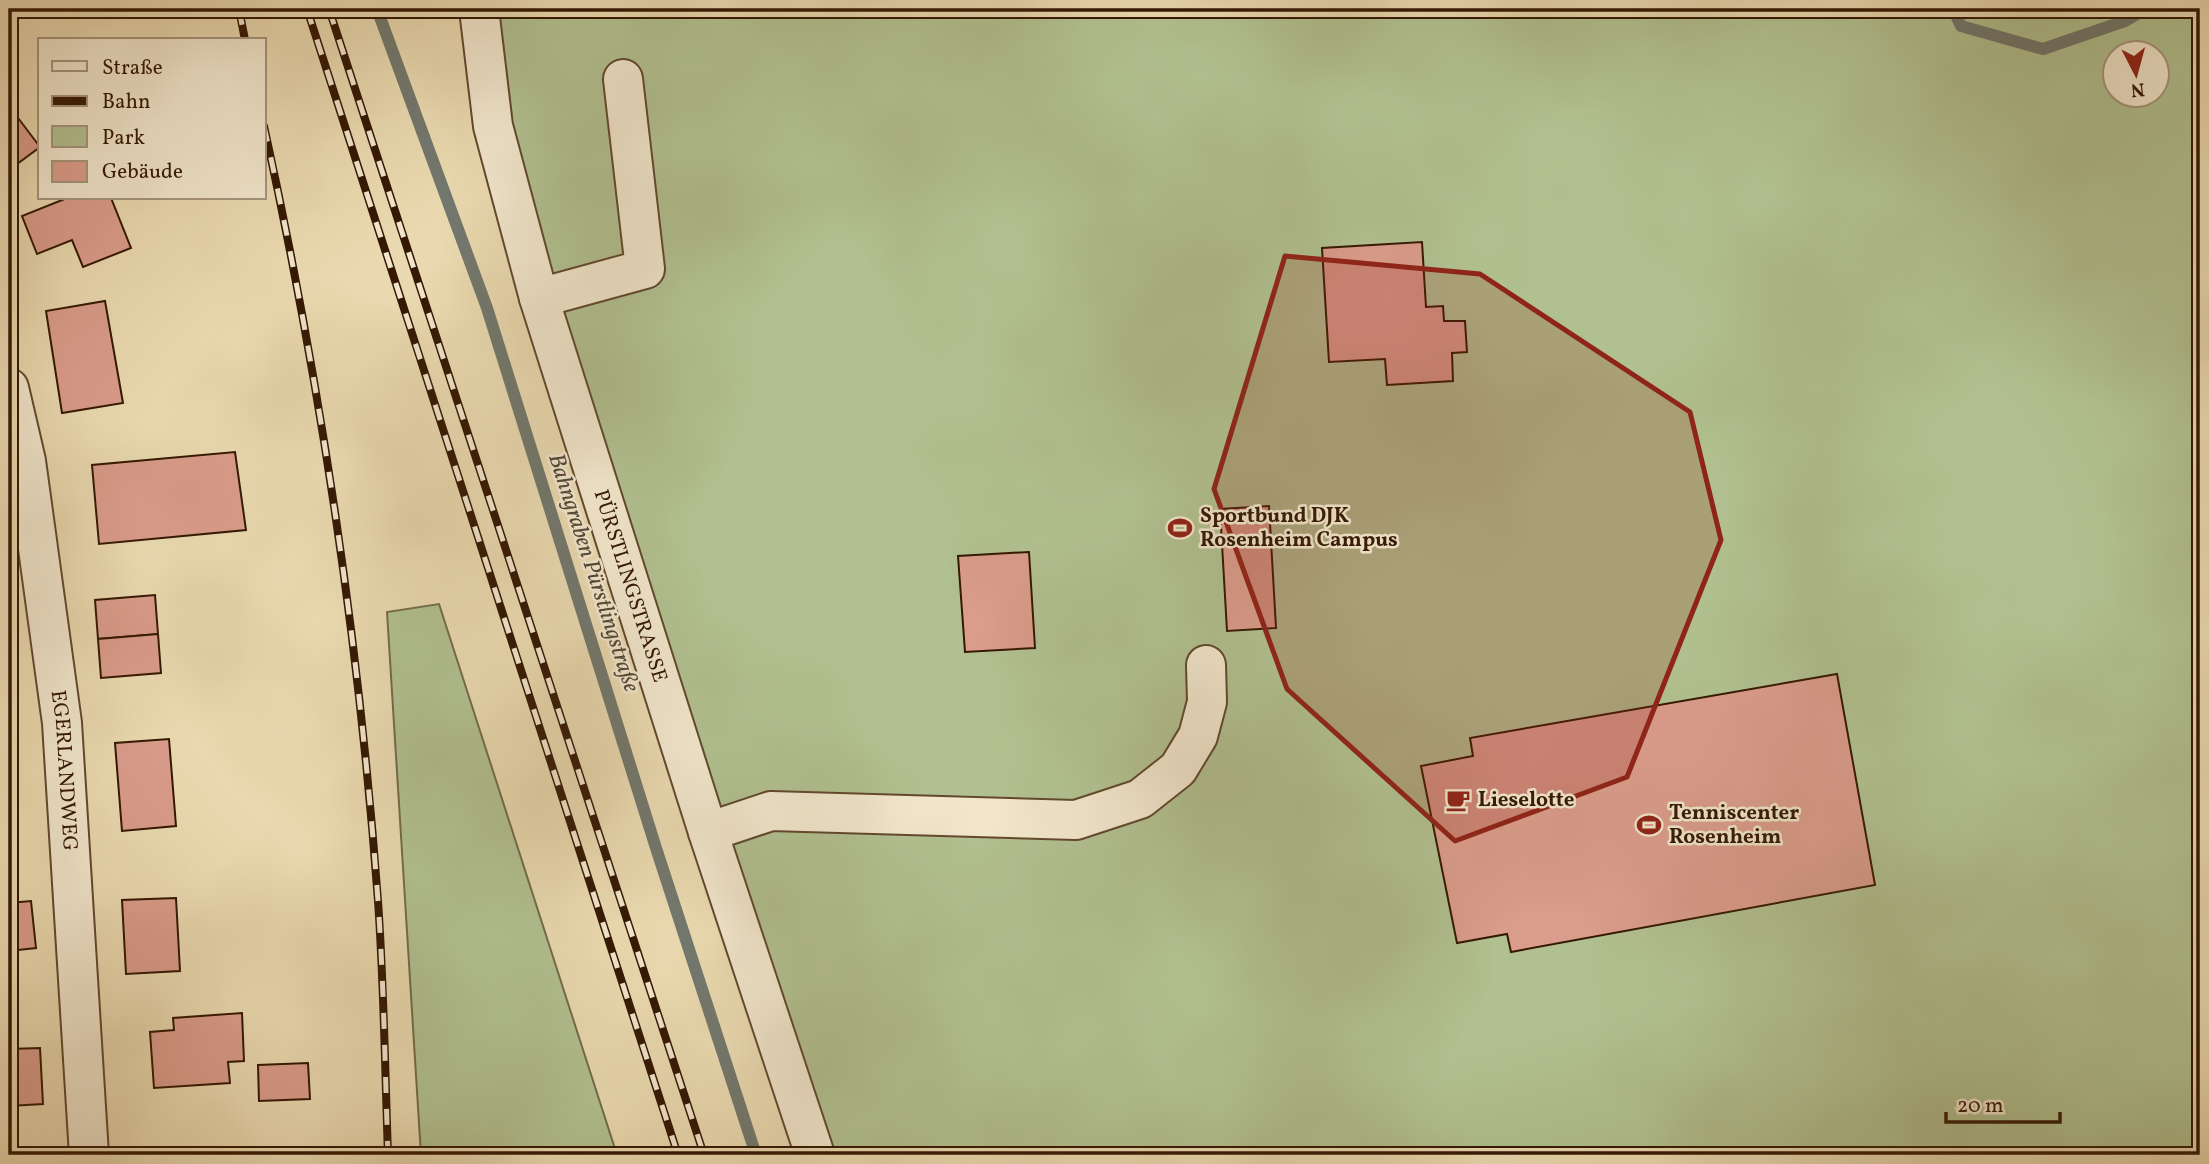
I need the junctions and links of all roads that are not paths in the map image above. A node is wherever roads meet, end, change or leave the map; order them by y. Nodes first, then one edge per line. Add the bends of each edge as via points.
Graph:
1 (480, 9) edge
2 (623, 79) dead end
3 (538, 298) junction
4 (9, 388) edge
5 (1206, 666) dead end
6 (708, 832) junction
7 (89, 1155) edge
8 (815, 1155) edge

1 - 3 street, PÜRSTLINGSTRASSE via 493,126
2 - 3 street via 645,269
3 - 6 street, PÜRSTLINGSTRASSE
4 - 7 street, EGERLANDWEG via 26,461 62,723
5 - 6 street via 1207,702 1198,736 1178,769 1140,799 1076,820 771,811
6 - 8 street, PÜRSTLINGSTRASSE

